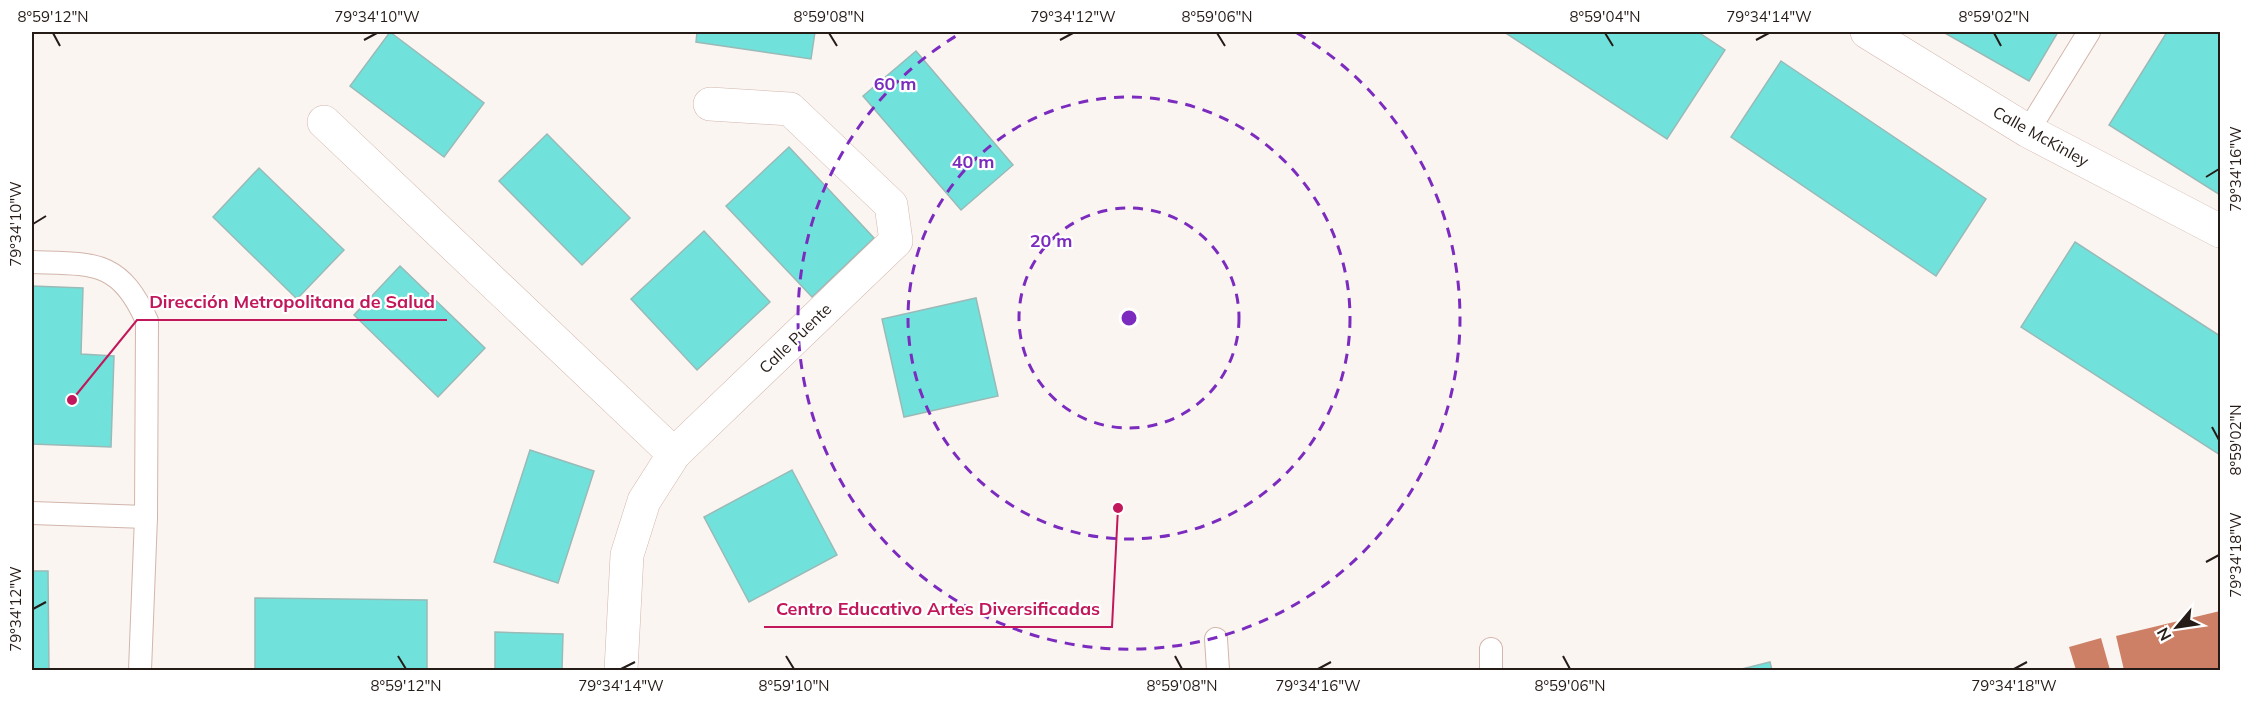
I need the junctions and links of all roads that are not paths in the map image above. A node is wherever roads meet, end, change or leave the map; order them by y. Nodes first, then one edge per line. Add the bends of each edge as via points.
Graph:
1 (1867, 32) edge
2 (2089, 32) edge
3 (710, 104) dead end
4 (324, 122) dead end
5 (2028, 131) junction
6 (2220, 231) edge
7 (32, 262) edge
8 (674, 454) junction
9 (32, 513) edge
10 (146, 518) junction
11 (1216, 639) dead end
12 (140, 670) edge
13 (621, 670) edge
14 (1218, 670) edge

1 - 5 street, Calle McKinley
2 - 5 lane
3 - 8 street, Calle Puente via 790,109 891,205 896,241
4 - 8 street
5 - 6 street, Calle McKinley
7 - 10 lane via 87,264 115,275 134,293 147,321
8 - 13 street, Calle Puente via 644,501 627,555
9 - 10 lane
10 - 12 lane
11 - 14 lane

